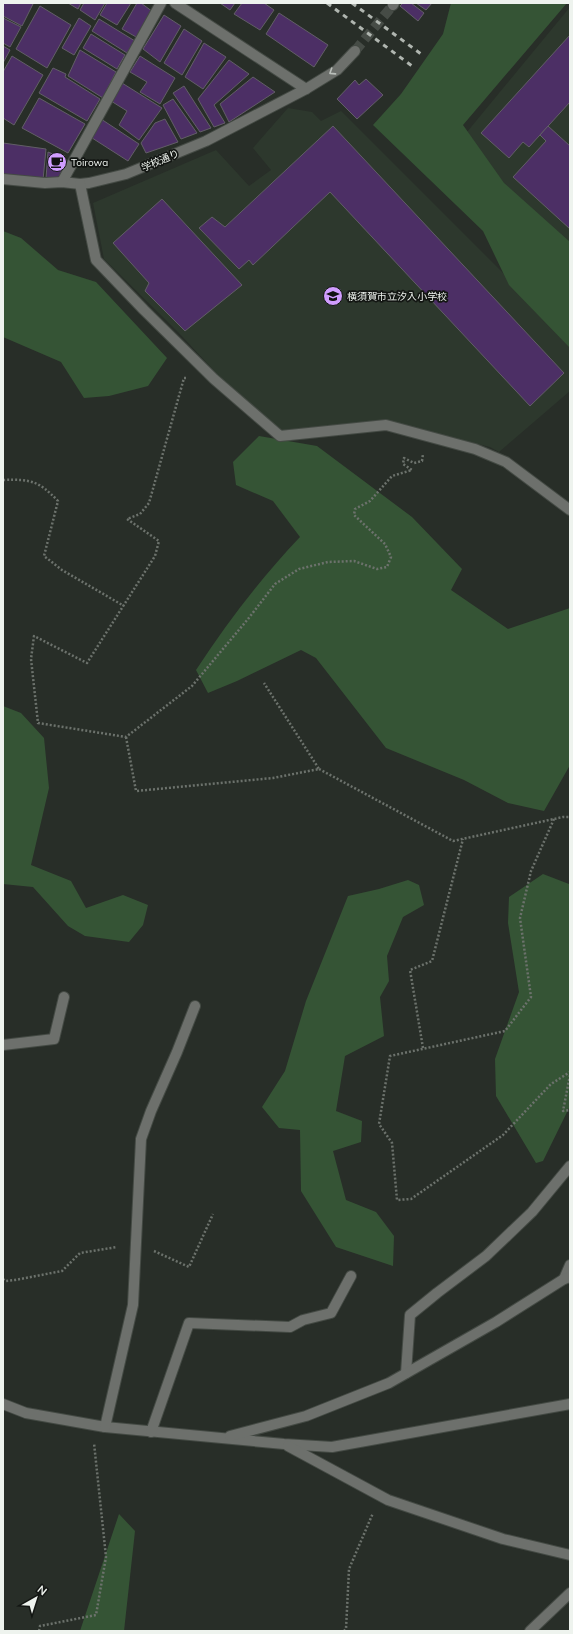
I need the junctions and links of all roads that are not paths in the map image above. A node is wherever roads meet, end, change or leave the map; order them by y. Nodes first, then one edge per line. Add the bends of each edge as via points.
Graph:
1 (162, 3) edge
2 (175, 3) edge
3 (354, 52) tunnel mouth
4 (306, 89) junction
5 (3, 179) edge
6 (62, 182) junction
7 (80, 184) junction
8 (570, 510) edge
9 (64, 998) dead end
10 (195, 1006) dead end
11 (3, 1045) edge
12 (570, 1166) edge
13 (570, 1265) edge
14 (351, 1276) dead end
15 (567, 1278) edge
16 (406, 1373) junction
17 (3, 1404) edge
18 (570, 1404) edge
19 (105, 1427) junction
20 (151, 1432) junction
21 (221, 1438) junction
22 (284, 1444) junction
23 (570, 1555) edge
24 (570, 1593) edge
25 (530, 1631) edge

1 - 6 street
2 - 4 street
3 -> 4 street, 学校通り via 337,70
4 - 7 street, 学校通り via 206,141 157,162 126,174
5 - 6 street, 学校通り
6 - 7 street, 学校通り
7 - 8 street via 96,260 214,379 280,436 386,425 474,449 506,462
9 - 11 street via 54,1039
10 - 19 street via 141,1139 133,1306
12 - 16 street via 532,1212 486,1256 410,1315
13 - 15 street
14 - 20 street via 331,1313 303,1320 290,1327 189,1323
15 - 16 street
16 - 21 street via 389,1383 306,1416
17 - 19 street via 26,1413
18 - 22 street via 332,1447
19 - 20 street
20 - 21 street
21 - 22 street
22 - 23 street via 380,1496 503,1539
24 - 25 street

